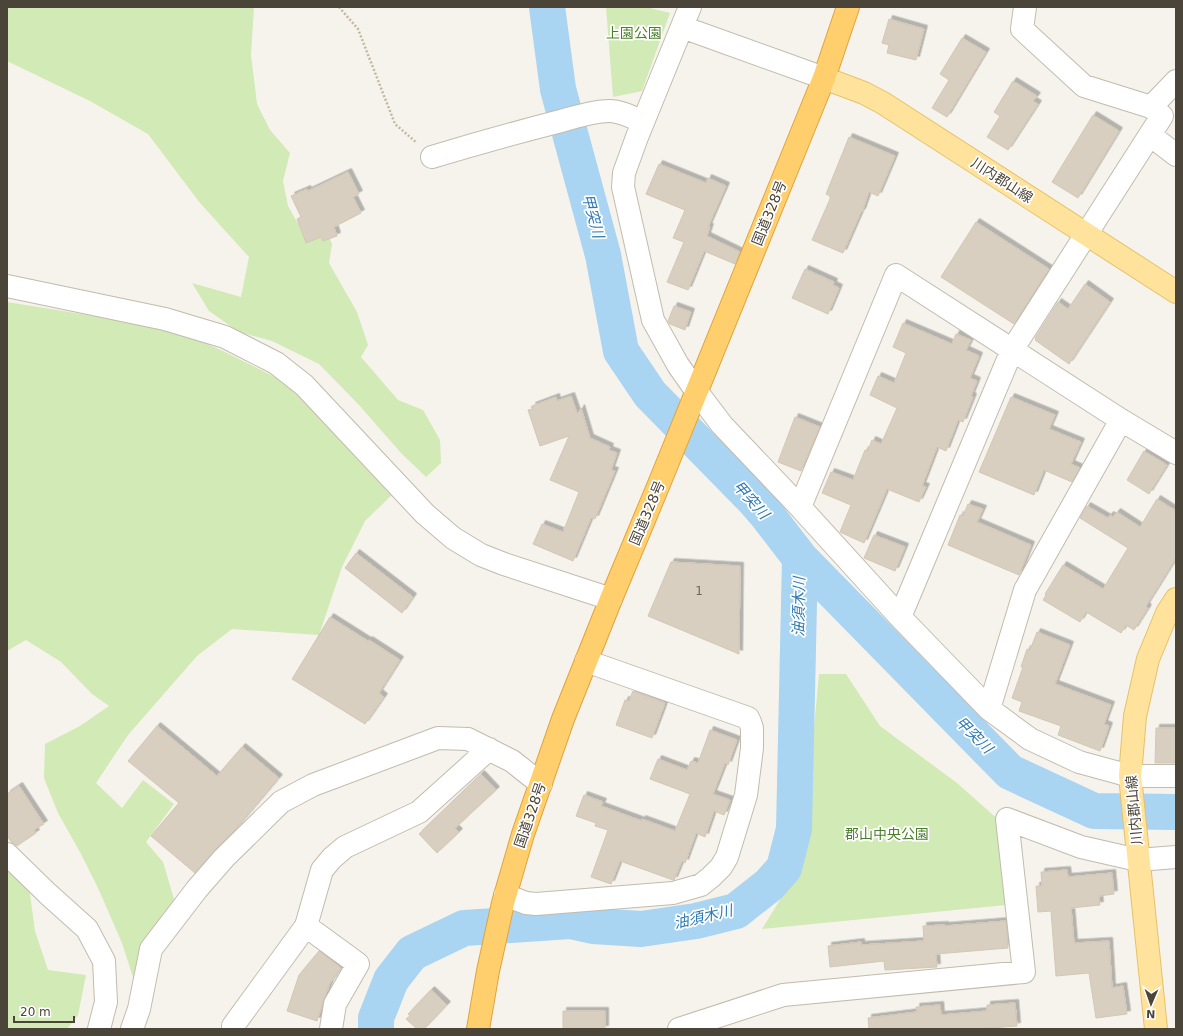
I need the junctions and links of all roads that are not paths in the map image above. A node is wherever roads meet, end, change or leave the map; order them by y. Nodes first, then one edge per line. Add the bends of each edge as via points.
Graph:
1 (690, 7) edge
2 (848, 7) edge
3 (1025, 7) edge
4 (682, 27) junction
5 (824, 78) junction
6 (1176, 81) edge
7 (1151, 107) junction
8 (643, 122) junction
9 (1150, 135) junction
10 (1176, 155) edge
11 (432, 157) road end
12 (1086, 235) junction
13 (7, 286) edge
14 (1176, 292) edge
15 (1012, 350) junction
16 (695, 397) junction
17 (1121, 420) junction
18 (1176, 452) edge
19 (800, 507) junction
20 (611, 599) junction
21 (1176, 599) edge
22 (900, 617) junction
23 (586, 661) junction
24 (989, 709) junction
25 (489, 749) junction
26 (1176, 776) edge
27 (1130, 780) junction
28 (540, 784) junction
29 (7, 854) edge
30 (1138, 854) junction
31 (1176, 857) edge
32 (504, 899) junction
33 (306, 926) junction
34 (100, 1029) edge
35 (132, 1029) edge
36 (233, 1029) edge
37 (331, 1029) edge
38 (478, 1029) edge
39 (679, 1029) edge
40 (1156, 1029) edge

1 - 4 street
2 - 5 highway, 国道328号
3 - 7 street via 1022,29 1084,86
4 - 5 street
4 - 8 street
5 - 12 main road, 川内郡山線 via 883,103
5 - 16 highway, 国道328号
6 - 7 street
7 - 9 street via 1162,116
8 - 11 street via 617,112 595,113
8 - 16 street via 624,173 623,186 653,320
9 - 10 street
9 - 12 street
12 - 14 main road, 川内郡山線
12 - 15 street
13 - 20 street via 166,319 224,337 276,363 304,385 425,514 453,538 481,555 504,564
15 - 17 street
15 - 19 street via 896,275
15 - 22 street
16 - 19 street
16 - 20 highway, 国道328号
17 - 18 street
17 - 24 street via 1025,590
19 - 22 street
20 - 23 highway, 国道328号
21 - 27 main road, 川内郡山線 via 1167,613 1148,659 1134,716
22 - 24 street
23 - 28 highway, 国道328号
23 - 32 street via 748,718 752,728 752,748 746,795 728,857 701,885 673,893 536,904
24 - 27 street via 1030,739 1079,762
25 - 28 street via 512,762
25 - 33 street via 419,812 344,847 332,858 322,870
25 - 35 street via 468,739 438,738 313,785 281,802 224,858 151,949
26 - 27 street
27 - 30 main road, 川内郡山線
28 - 32 highway, 国道328号
29 - 34 street via 87,929 104,961 106,1002
30 - 31 street
30 - 39 street via 1081,847 1007,819 1024,972 783,995
30 - 40 main road, 川内郡山線
32 - 38 highway, 国道328号
33 - 36 street
33 - 37 street via 358,964 335,1004

